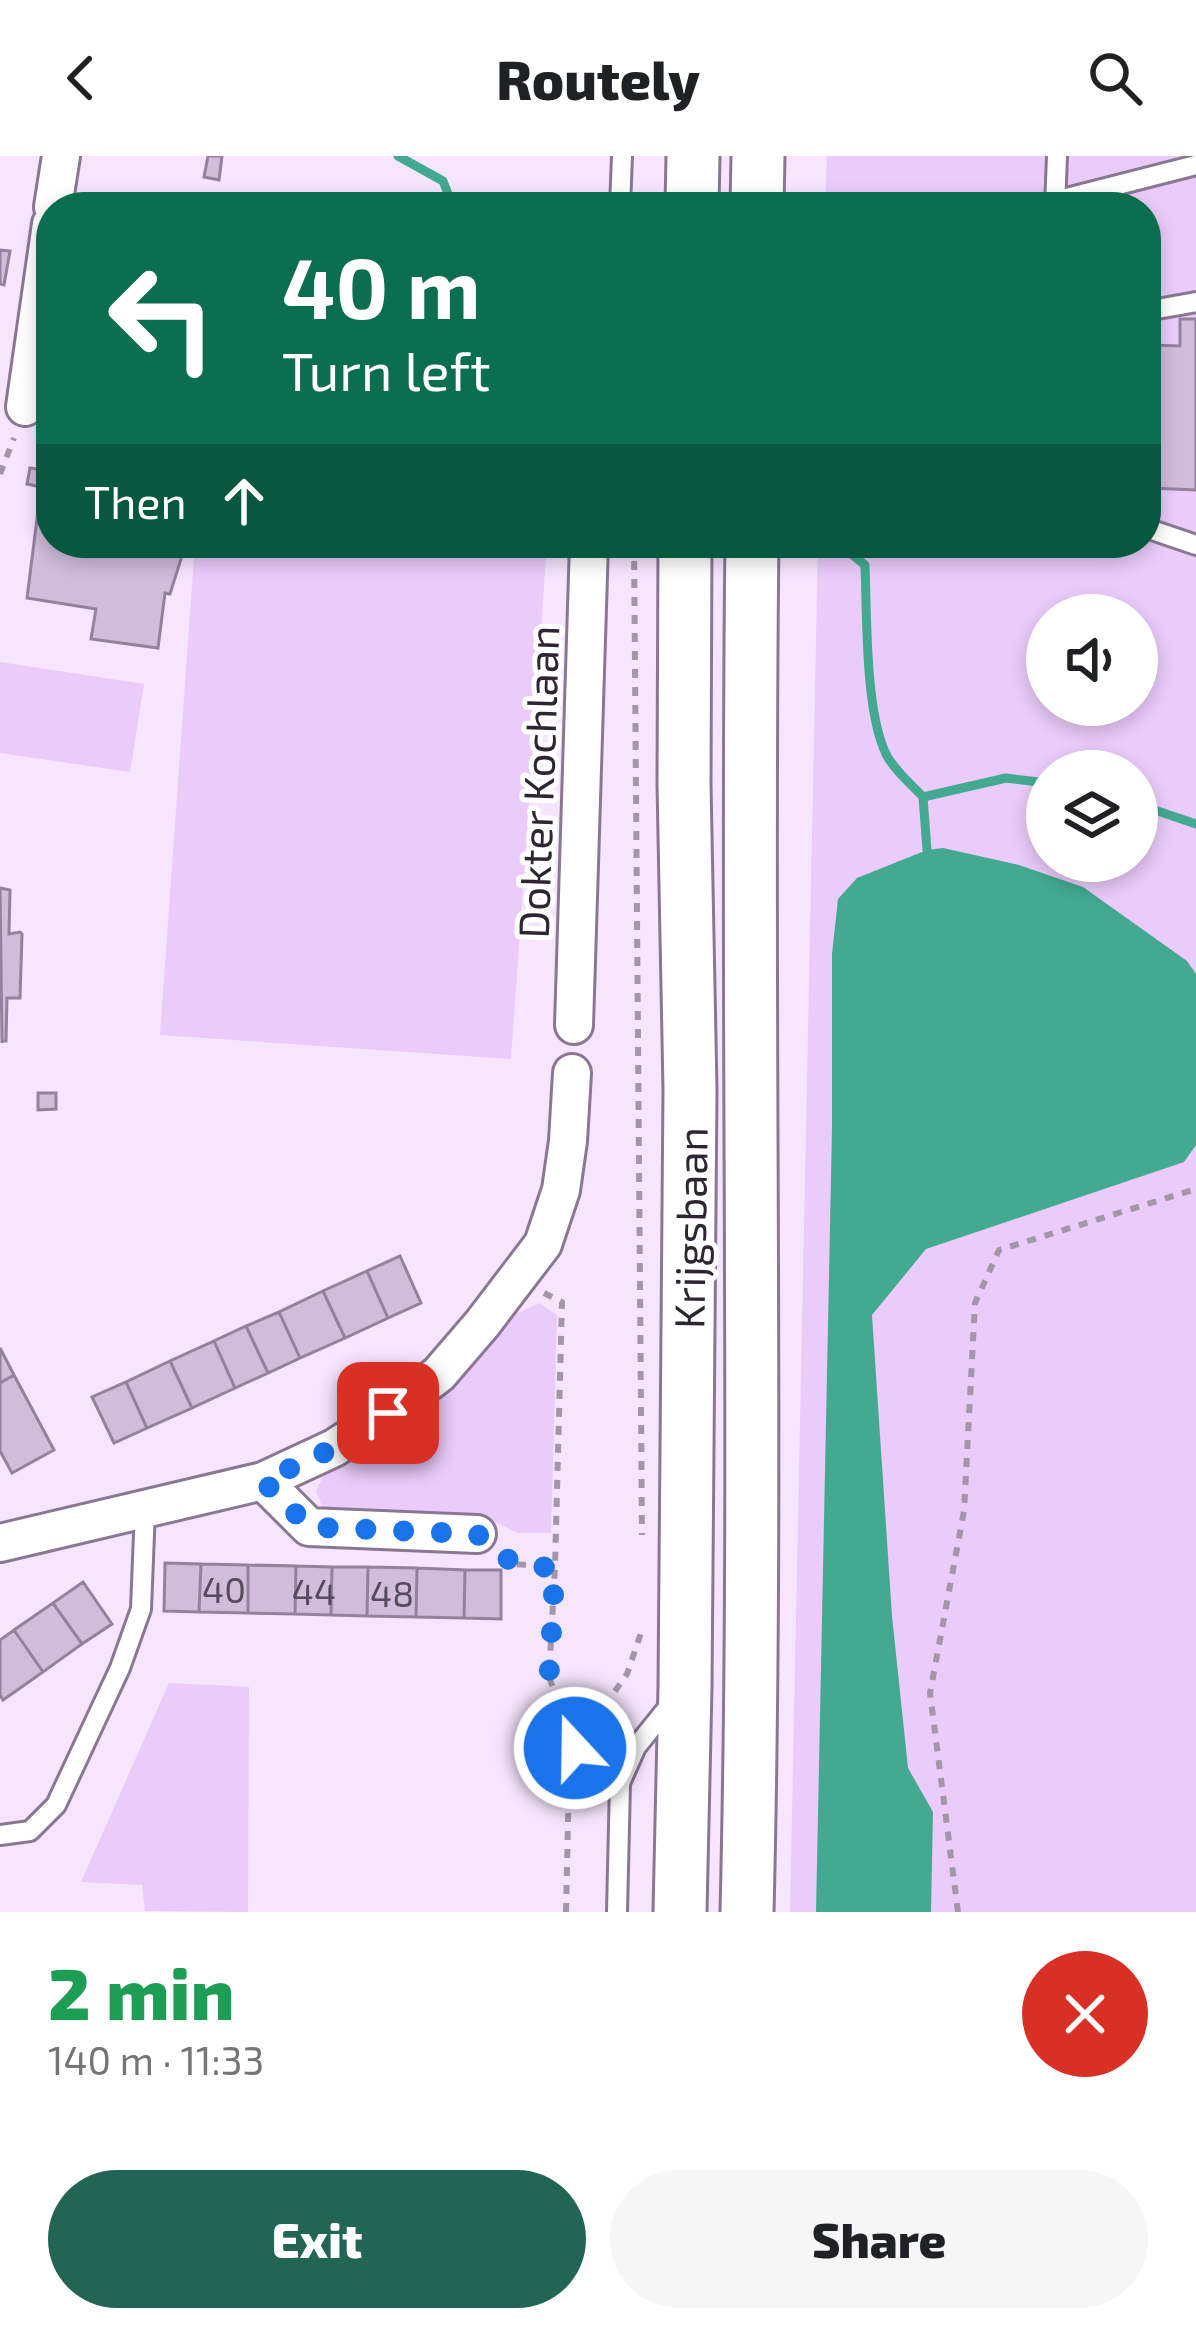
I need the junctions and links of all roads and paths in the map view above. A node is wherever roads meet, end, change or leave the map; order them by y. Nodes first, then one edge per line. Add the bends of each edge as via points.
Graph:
1 (61, 156) edge
2 (622, 156) edge
3 (693, 156) edge
4 (758, 156) edge
5 (1057, 156) edge
6 (1196, 165) edge
7 (55, 192) edge
8 (621, 192) edge
9 (692, 192) edge
10 (757, 192) edge
11 (1056, 192) edge
12 (1098, 192) edge
13 (1196, 302) edge
14 (1161, 308) edge
15 (36, 330) edge
16 (25, 407) edge
17 (1161, 533) edge
18 (1196, 545) edge
19 (589, 558) edge
20 (634, 558) edge
21 (685, 558) edge
22 (752, 558) edge
23 (574, 1025) dead end
24 (572, 1073) dead end
25 (1196, 1189) edge
26 (517, 1280) junction
27 (263, 1481) junction
28 (146, 1509) junction
29 (642, 1533) dead end
30 (477, 1534) joint
31 (1, 1539) edge
32 (555, 1568) junction
33 (641, 1618) dead end
34 (685, 1687) junction
35 (575, 1748) junction
36 (0, 1835) edge
37 (566, 1912) edge
38 (617, 1912) edge
39 (680, 1912) edge
40 (747, 1912) edge
41 (958, 1912) edge

1 - 7 street
2 - 8 lane
3 - 9 main road
4 - 10 main road
5 - 11 lane
6 - 12 lane
13 - 14 lane
15 - 16 street
17 - 18 lane
19 - 23 street, Dokter Kochlaan
20 - 29 path
21 - 34 main road, Krijgsbaan
22 - 40 main road, Krijgsbaan
24 - 26 street via 561,1190 543,1244
25 - 41 path via 999,1250 975,1303 964,1511 931,1693
26 - 27 street via 439,1374 334,1448
26 - 32 path via 562,1302
27 - 28 street
27 - 30 street via 309,1527
28 - 31 street
28 - 36 lane via 141,1609 120,1668 56,1804 30,1831
30 - 32 path via 514,1564
32 - 35 path via 549,1677
33 - 35 path via 627,1674
34 - 38 lane via 636,1747 620,1783
34 - 39 main road, Krijgsbaan
35 - 37 path

